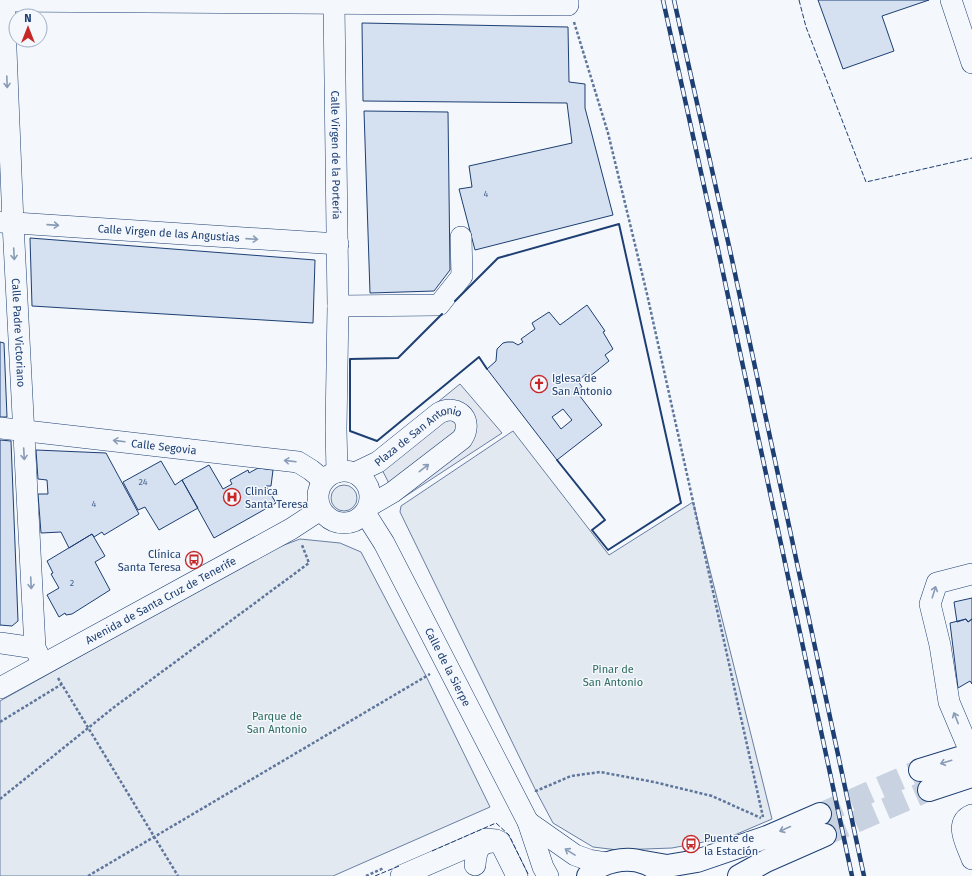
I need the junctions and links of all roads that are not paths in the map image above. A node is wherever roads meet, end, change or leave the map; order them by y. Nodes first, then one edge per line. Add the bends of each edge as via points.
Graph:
1 (951, 0) edge
2 (3, 1) edge
3 (568, 3) edge
4 (334, 4) junction
5 (972, 63) edge
6 (6, 222) edge
7 (460, 237) dead end
8 (338, 244) junction
9 (338, 306) junction
10 (0, 428) edge
11 (23, 430) junction
12 (338, 475) junction
13 (367, 509) junction
14 (320, 510) junction
15 (972, 574) edge
16 (0, 643) edge
17 (39, 656) junction
18 (0, 688) edge
19 (971, 754) edge
20 (920, 770) tunnel mouth
21 (972, 776) edge
22 (929, 790) tunnel mouth
23 (820, 814) tunnel mouth
24 (972, 815) edge
25 (528, 822) junction
26 (825, 835) tunnel mouth
27 (972, 859) edge
28 (644, 862) junction
29 (607, 863) junction
30 (473, 866) edge
31 (426, 868) edge
32 (515, 875) edge
33 (743, 875) edge
34 (401, 876) edge
35 (548, 876) edge
36 (588, 876) edge
37 (666, 876) edge

1 - 5 street
2 - 4 street
2 -> 6 street, Calle Padre Victoriano
3 - 4 street
4 - 8 street, Calle Virgen de la Portería
6 -> 8 street, Calle Virgen de las Angustias
6 -> 11 street, Calle Padre Victoriano
7 - 9 street via 462,276 438,305
8 - 9 street, Calle Virgen de la Portería
9 - 12 street, Calle Virgen de la Portería
10 - 11 street, Calle Segovia
12 -> 11 street, Calle Segovia via 311,470 298,462
11 -> 17 street, Calle Padre Victoriano
12 - 13 street via 363,478 370,496
13 -> 12 street, Plaza de San Antonio via 462,439 467,427 462,415 458,411 445,410 378,462
12 - 14 street via 319,487 317,495
13 - 14 street via 355,521 342,524 333,522
13 - 25 street, Calle de la Sierpe
14 - 17 street, Avenida de Santa Cruz de Tenerife via 291,529
19 -> 15 street via 949,702 940,645 930,604 937,583
16 - 17 street
17 - 18 street, Avenida de Santa Cruz de Tenerife
19 -> 20 highway
21 - 22 highway
23 -> 28 highway via 767,837 697,861 667,866
24 - 27 street via 961,825
29 -> 25 street, Calle de la Sierpe via 575,855
25 - 35 street, Calle de la Sierpe
26 - 33 highway via 766,861
28 - 29 highway via 626,860
28 - 37 highway
29 - 36 highway
30 - 31 street
30 - 31 street
30 - 32 street via 486,839 496,840 503,847
31 - 34 street

